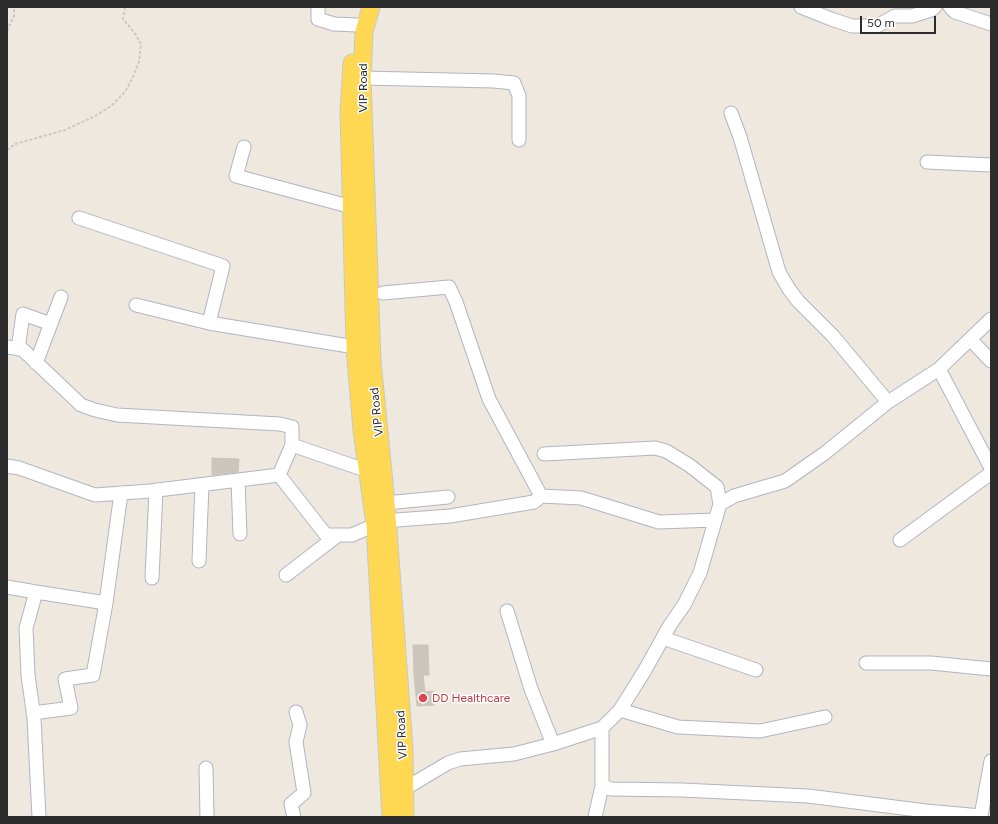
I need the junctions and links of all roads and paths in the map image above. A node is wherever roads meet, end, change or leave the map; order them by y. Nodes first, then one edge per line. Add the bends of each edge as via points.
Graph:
1 (14, 7) edge
2 (125, 7) edge
3 (318, 7) edge
4 (360, 7) edge
5 (371, 7) edge
6 (801, 7) edge
7 (935, 7) edge
8 (950, 7) edge
9 (991, 24) edge
10 (357, 25) junction
11 (7, 32) edge
12 (362, 78) junction
13 (731, 113) dead end
14 (519, 140) dead end
15 (244, 147) dead end
16 (7, 150) edge
17 (926, 162) dead end
18 (991, 165) edge
19 (352, 207) junction
20 (79, 218) dead end
21 (383, 292) dead end
22 (61, 297) dead end
23 (136, 305) dead end
24 (991, 319) edge
25 (210, 323) junction
26 (51, 324) junction
27 (970, 339) junction
28 (355, 347) junction
29 (12, 348) edge
30 (991, 361) edge
31 (36, 363) junction
32 (939, 369) junction
33 (888, 402) junction
34 (292, 445) junction
35 (544, 454) dead end
36 (7, 466) edge
37 (991, 468) edge
38 (368, 471) junction
39 (991, 473) edge
40 (279, 475) junction
41 (238, 480) junction
42 (202, 485) junction
43 (156, 490) junction
44 (121, 493) junction
45 (541, 496) junction
46 (448, 497) dead end
47 (386, 502) junction
48 (720, 504) junction
49 (397, 520) dead end
50 (715, 520) junction
51 (375, 525) junction
52 (240, 534) dead end
53 (338, 535) junction
54 (900, 540) dead end
55 (199, 561) dead end
56 (286, 575) dead end
57 (152, 578) dead end
58 (7, 587) edge
59 (36, 592) junction
60 (106, 603) junction
61 (507, 611) dead end
62 (662, 638) junction
63 (866, 663) dead end
64 (991, 669) edge
65 (756, 670) dead end
66 (620, 710) junction
67 (296, 712) dead end
68 (33, 713) junction
69 (825, 717) dead end
70 (602, 728) junction
71 (553, 744) junction
72 (991, 761) edge
73 (206, 768) dead end
74 (397, 786) junction
75 (602, 786) junction
76 (917, 813) edge
77 (957, 815) edge
78 (984, 816) edge
79 (39, 817) edge
80 (207, 817) edge
81 (294, 817) edge
82 (391, 817) edge
83 (405, 817) edge
84 (595, 817) edge

1 - 11 path via 14,16
2 - 16 path via 123,20 141,44 139,62 125,92 111,106 95,116 65,130 15,144
3 - 10 street via 318,20
4 - 10 main road, VIP Road
5 - 12 main road, VIP Road via 364,32
6 - 7 street via 852,26 877,26 895,16 912,16
8 - 9 street via 954,12
10 - 19 main road, VIP Road via 353,45 349,112
12 - 14 street via 514,83 519,96
12 - 47 main road, VIP Road via 372,361
13 - 33 street via 779,272 798,301 833,336
15 - 19 street via 236,176
17 - 18 street
19 - 28 main road, VIP Road
20 - 25 street via 223,266
21 - 45 street via 449,287 489,399
22 - 26 street
23 - 25 street
24 - 27 street
25 - 28 street
26 - 29 street via 23,314
26 - 31 street
27 - 30 street
27 - 32 street
28 - 38 main road, VIP Road
29 - 31 street via 22,349
31 - 34 street via 81,405 95,410 116,415 292,426
32 - 33 street
32 - 37 street
33 - 48 street via 825,453 785,481 734,496
34 - 38 street
34 - 40 street
35 - 48 street via 655,448 666,451 717,487
36 - 44 street via 95,495
38 - 51 main road, VIP Road
39 - 54 street
40 - 41 street
40 - 53 street via 326,535
41 - 42 street
41 - 52 street
42 - 43 street
42 - 55 street
43 - 44 street
43 - 57 street
44 - 60 street
45 - 49 street via 534,502 450,516
45 - 50 street via 581,498 659,522
46 - 47 street
47 - 74 main road, VIP Road via 404,749
48 - 50 street
50 - 62 street via 700,574 684,605
51 - 53 street via 352,535
51 - 74 main road, VIP Road
53 - 56 street
58 - 59 street
59 - 60 street
59 - 68 street via 26,628
60 - 68 street via 93,675 65,679 71,708
61 - 71 street via 529,682
62 - 65 street
62 - 66 street
63 - 64 street via 931,663
66 - 69 street via 678,727 760,731
66 - 70 street
67 - 81 street via 300,725 296,742 304,793 291,804
68 - 79 street
70 - 71 street
70 - 75 street
71 - 74 street via 514,754 460,759 448,763 411,785
72 - 78 street
73 - 80 street
74 - 82 main road, VIP Road
74 - 83 main road, VIP Road
75 - 76 street via 611,789 808,796
75 - 84 street
76 - 77 street
77 - 78 street

